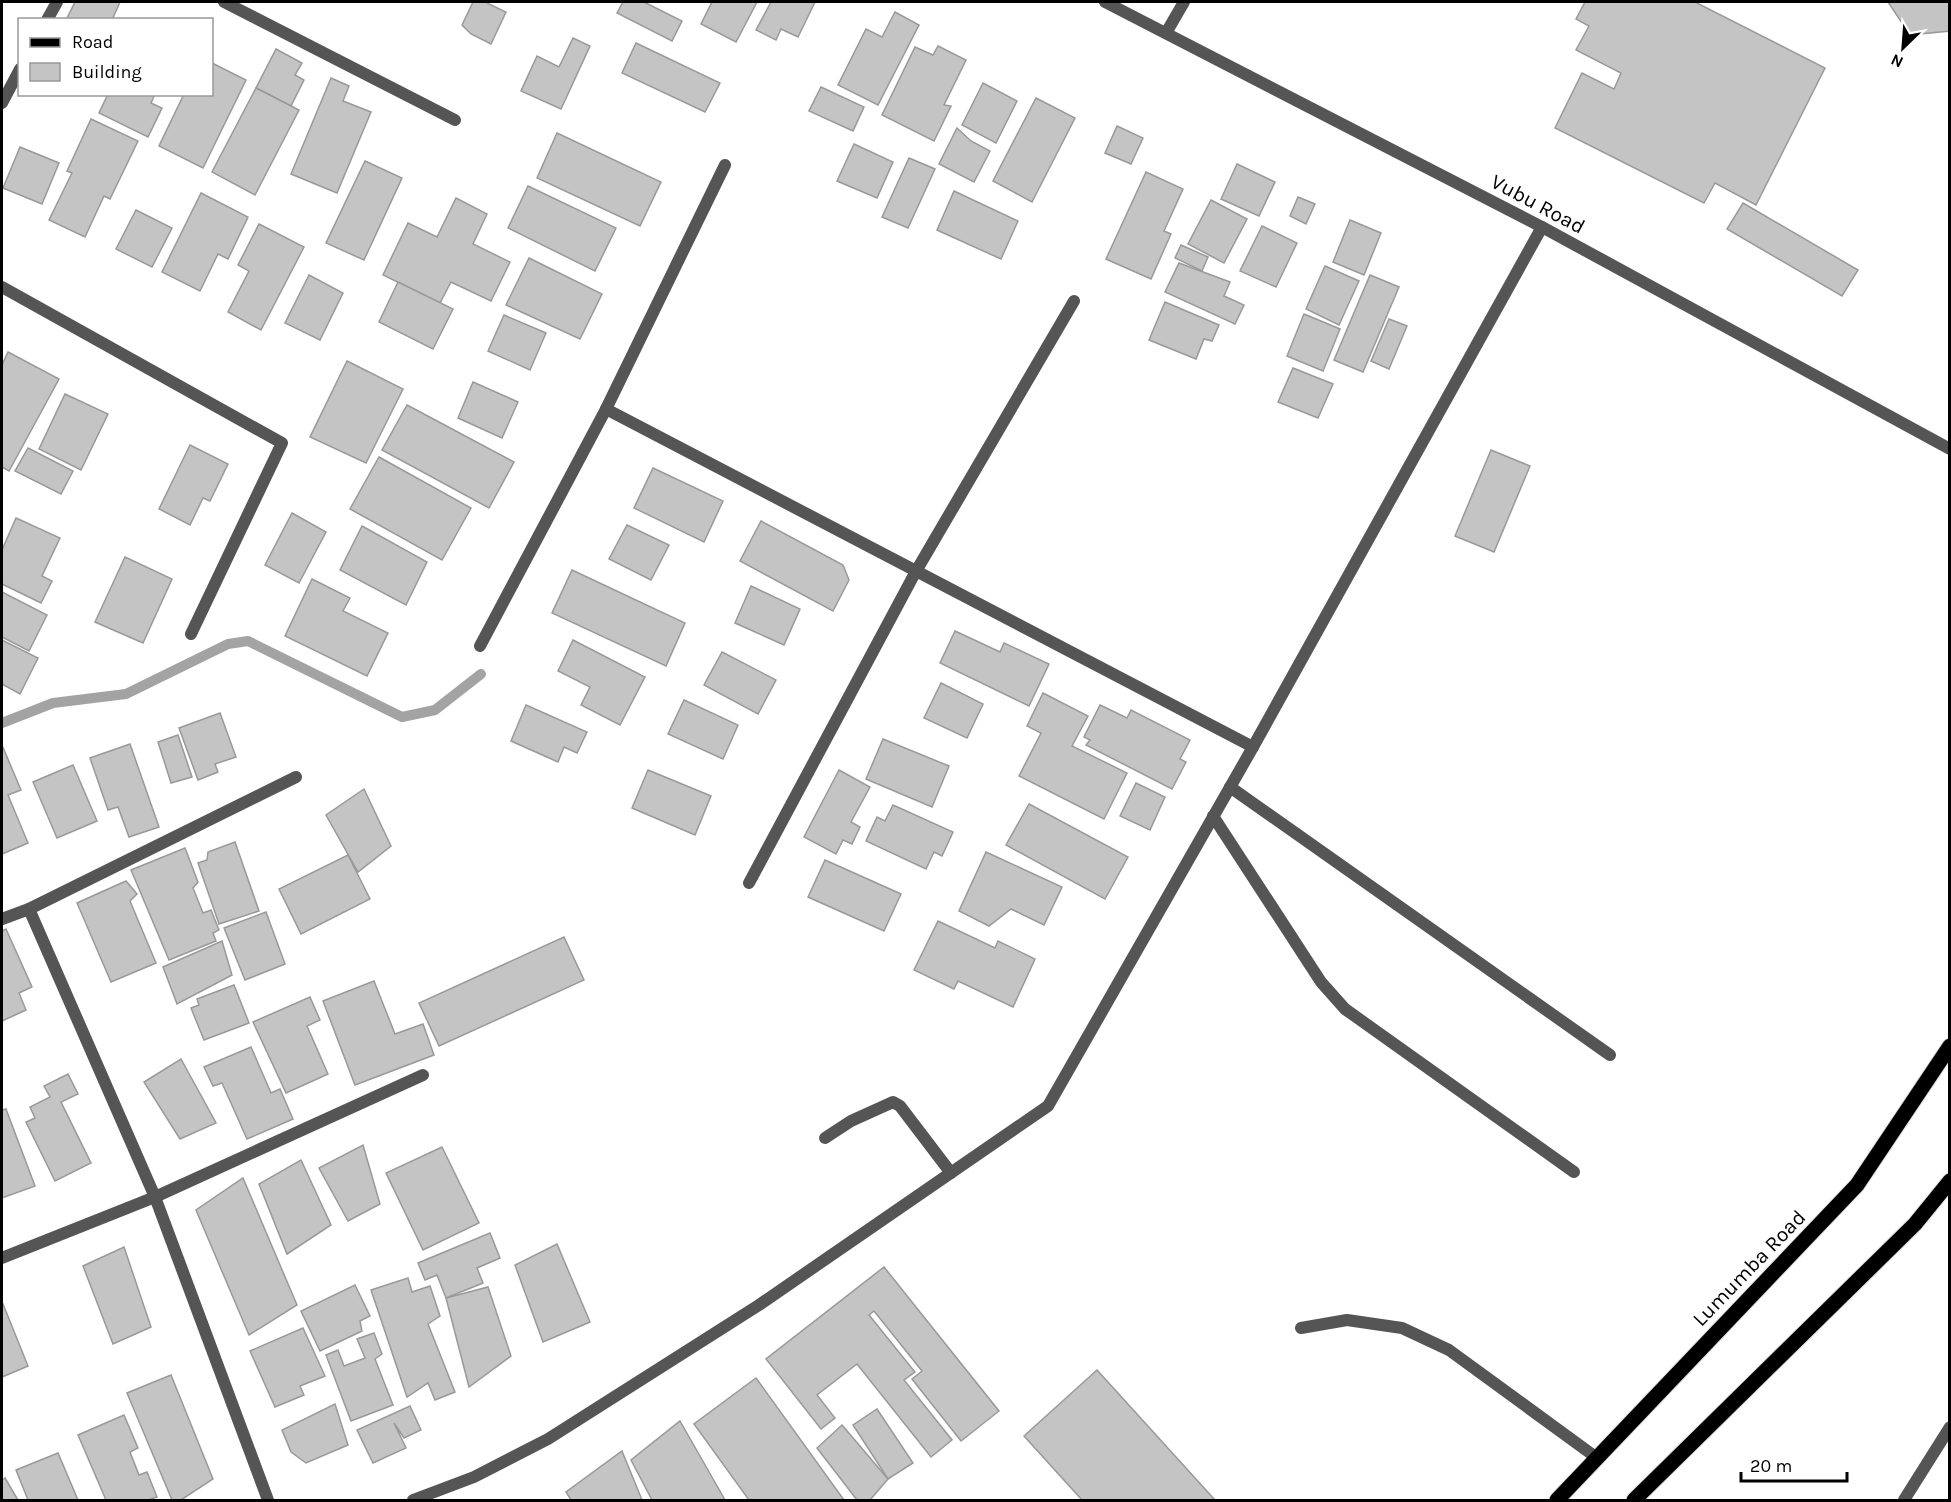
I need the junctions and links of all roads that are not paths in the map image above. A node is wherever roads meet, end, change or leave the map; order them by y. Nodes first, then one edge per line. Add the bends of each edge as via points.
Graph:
1 (57, 2) edge
2 (224, 2) edge
3 (1105, 2) edge
4 (1184, 2) edge
5 (48, 18) edge
6 (1166, 33) junction
7 (18, 73) edge
8 (2, 103) edge
9 (455, 120) dead end
10 (725, 165) dead end
11 (1542, 227) junction
12 (2, 287) edge
13 (1074, 302) dead end
14 (606, 409) junction
15 (1950, 449) edge
16 (915, 573) junction
17 (191, 634) dead end
18 (480, 646) dead end
19 (1253, 747) junction
20 (296, 777) dead end
21 (1230, 788) junction
22 (1213, 816) junction
23 (749, 883) dead end
24 (29, 909) junction
25 (2, 919) edge
26 (1950, 1046) edge
27 (1610, 1055) dead end
28 (423, 1075) dead end
29 (825, 1137) dead end
30 (1574, 1172) dead end
31 (951, 1173) junction
32 (1950, 1181) edge
33 (155, 1197) junction
34 (2, 1258) edge
35 (1301, 1328) dead end
36 (1950, 1427) edge
37 (1597, 1458) junction
38 (268, 1500) edge
39 (413, 1500) edge
40 (1557, 1500) edge
41 (1634, 1500) edge
42 (1904, 1500) edge

1 - 5 street
2 - 9 street
3 - 6 street, Vubu Road
4 - 6 street
6 - 11 street, Vubu Road
7 - 8 street
10 - 14 street
11 - 15 street, Vubu Road
11 - 19 street
12 - 17 street via 282,443
13 - 16 street
14 - 16 street
14 - 18 street
16 - 19 street
16 - 23 street
19 - 21 street
20 - 24 street
21 - 22 street
21 - 27 street
22 - 30 street via 1321,982 1346,1009
22 - 31 street via 1048,1106
24 - 25 street
24 - 33 street
26 - 37 main road, Lumumba Road via 1857,1185
28 - 33 street
29 - 31 street via 894,1102
31 - 39 street via 759,1305 548,1439 474,1477
32 - 41 main road via 1915,1224
33 - 34 street
33 - 38 street
35 - 37 street via 1347,1320 1402,1328 1449,1350
36 - 42 street
37 - 40 main road, Lumumba Road

